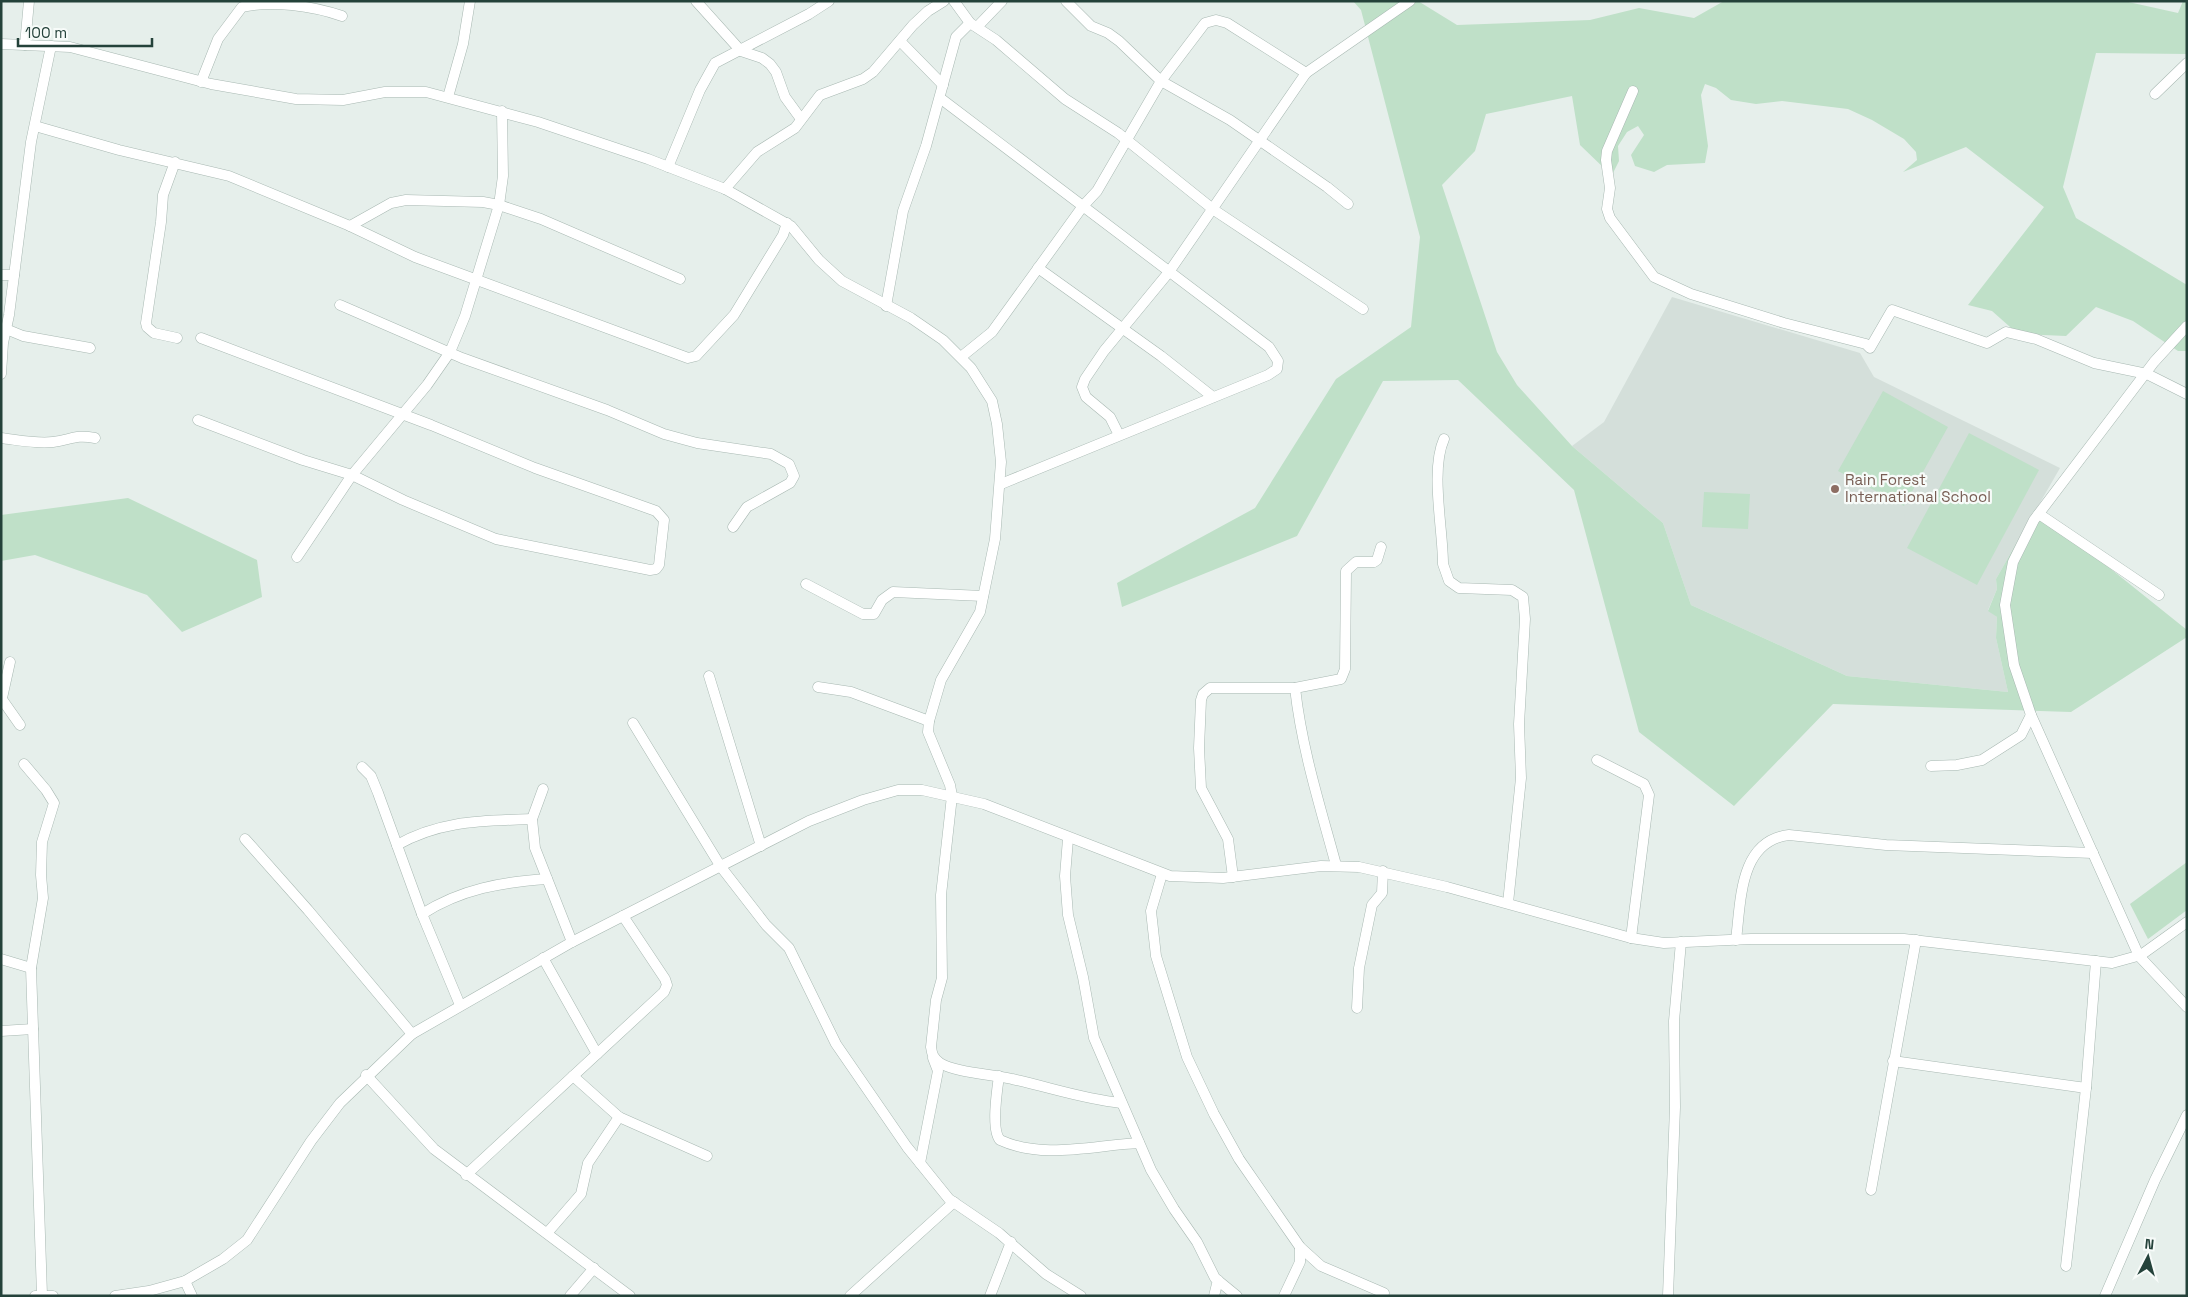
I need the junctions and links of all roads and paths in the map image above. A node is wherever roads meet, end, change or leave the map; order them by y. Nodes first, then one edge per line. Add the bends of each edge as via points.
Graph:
1 (29, 1) edge
2 (470, 1) edge
3 (696, 1) edge
4 (829, 1) edge
5 (944, 1) edge
6 (954, 1) edge
7 (1002, 1) edge
8 (1066, 1) edge
9 (1410, 1) edge
10 (342, 16) dead end
11 (974, 25) junction
12 (900, 41) junction
13 (1, 44) edge
14 (25, 45) junction
15 (51, 46) junction
16 (741, 50) junction
17 (2187, 63) edge
18 (1306, 73) junction
19 (1161, 80) junction
20 (201, 82) junction
21 (943, 85) junction
22 (1633, 92) dead end
23 (2155, 94) dead end
24 (448, 97) junction
25 (940, 98) junction
26 (502, 111) junction
27 (801, 118) junction
28 (35, 126) junction
29 (1260, 140) junction
30 (1127, 142) junction
31 (175, 162) junction
32 (668, 167) junction
33 (726, 189) junction
34 (1348, 204) dead end
35 (499, 205) junction
36 (1083, 206) junction
37 (1214, 210) junction
38 (786, 223) junction
39 (350, 226) junction
40 (1038, 268) junction
41 (1169, 272) junction
42 (1, 275) edge
43 (14, 275) junction
44 (476, 279) junction
45 (680, 279) dead end
46 (340, 304) dead end
47 (886, 306) junction
48 (1363, 309) dead end
49 (2187, 326) edge
50 (6, 329) junction
51 (1122, 329) junction
52 (177, 338) dead end
53 (201, 338) dead end
54 (2, 343) edge
55 (90, 348) dead end
56 (450, 352) junction
57 (961, 358) junction
58 (1, 374) edge
59 (2147, 374) junction
60 (2187, 394) edge
61 (1213, 397) junction
62 (403, 415) junction
63 (198, 420) dead end
64 (1119, 435) junction
65 (1, 438) edge
66 (96, 438) dead end
67 (1444, 439) dead end
68 (352, 475) junction
69 (1000, 484) junction
70 (2039, 514) junction
71 (733, 528) dead end
72 (1381, 547) dead end
73 (297, 557) dead end
74 (806, 584) dead end
75 (2159, 595) dead end
76 (984, 596) junction
77 (10, 662) dead end
78 (709, 676) dead end
79 (818, 687) dead end
80 (1295, 688) junction
81 (1, 698) edge
82 (2031, 716) junction
83 (929, 721) junction
84 (632, 723) dead end
85 (20, 725) dead end
86 (1597, 760) dead end
87 (24, 764) dead end
88 (1931, 766) dead end
89 (362, 767) dead end
90 (543, 789) dead end
91 (952, 796) junction
92 (532, 818) junction
93 (1068, 838) junction
94 (245, 839) dead end
95 (397, 845) junction
96 (761, 846) junction
97 (2093, 854) junction
98 (1336, 865) junction
99 (722, 867) junction
100 (1383, 871) junction
101 (1162, 874) junction
102 (1234, 877) junction
103 (547, 879) junction
104 (1508, 903) junction
105 (422, 914) junction
106 (623, 916) junction
107 (2187, 922) edge
108 (1631, 938) junction
109 (1736, 940) junction
110 (1916, 940) junction
111 (572, 942) junction
112 (1681, 942) junction
113 (2138, 956) junction
114 (543, 958) junction
115 (1, 959) edge
116 (2096, 961) junction
117 (31, 968) junction
118 (460, 1005) junction
119 (2187, 1007) edge
120 (1357, 1008) dead end
121 (33, 1029) junction
122 (1, 1031) edge
123 (412, 1034) junction
124 (597, 1054) junction
125 (933, 1057) junction
126 (1893, 1061) junction
127 (366, 1076) junction
128 (573, 1076) junction
129 (999, 1076) junction
130 (2086, 1088) junction
131 (1121, 1103) junction
132 (2187, 1114) edge
133 (619, 1117) junction
134 (1139, 1143) junction
135 (707, 1156) dead end
136 (920, 1163) junction
137 (466, 1175) junction
138 (1871, 1190) dead end
139 (954, 1202) junction
140 (548, 1232) junction
141 (1011, 1242) junction
142 (1300, 1247) junction
143 (2066, 1266) dead end
144 (594, 1268) junction
145 (1218, 1280) junction
146 (185, 1281) junction
147 (1384, 1293) dead end
148 (42, 1295) edge
149 (35, 1296) edge
150 (53, 1296) edge
151 (115, 1296) edge
152 (192, 1296) edge
153 (570, 1296) edge
154 (630, 1296) edge
155 (850, 1296) edge
156 (990, 1296) edge
157 (1081, 1296) edge
158 (1214, 1296) edge
159 (1238, 1296) edge
160 (1284, 1296) edge
161 (1668, 1296) edge
162 (2105, 1296) edge

1 - 14 street
2 - 24 street via 463,44
3 - 16 street
4 - 16 street
5 - 12 street via 912,25
6 - 11 street
7 - 11 street
8 - 19 street via 1091,26 1119,41
9 - 18 street
10 - 20 street via 306,4 242,7 218,39
11 - 21 street via 956,37
11 - 30 street via 1065,99
12 - 21 street
12 - 27 street via 873,72 820,95
13 - 14 street
14 - 15 street
15 - 20 street via 81,49
15 - 28 street
16 - 27 street via 770,64 785,97
16 - 32 street via 721,58 708,72
17 - 23 street
18 - 19 street via 1227,23 1216,20 1205,23
18 - 29 street
19 - 29 street
19 - 30 street
20 - 24 street via 314,101 343,100 396,91
21 - 25 street
22 - 59 street via 1607,151 1610,188 1607,209 1615,228 1654,277 1664,283 1768,318 1866,344 1870,348 1892,310 1987,343 2006,332 2018,334 2036,338 2094,363
24 - 26 street
25 - 36 street
25 - 47 street via 903,211
26 - 32 street
26 - 35 street via 503,176
27 - 33 street via 789,134 757,152
28 - 31 street
28 - 43 street
29 - 34 street
29 - 37 street
30 - 36 street via 1097,191
30 - 37 street
31 - 39 street via 229,176
31 - 52 street via 163,195 162,222 146,323 154,333
32 - 33 street
33 - 38 street
35 - 39 street via 406,200 391,203
35 - 44 street
35 - 45 street via 560,226
36 - 40 street
36 - 41 street
37 - 41 street
37 - 48 street
38 - 44 street via 734,315 692,358
38 - 47 street via 842,281
39 - 44 street via 408,254
40 - 51 street
40 - 57 street via 992,332
41 - 51 street
41 - 61 street via 1276,355 1278,365 1273,372
42 - 43 street
43 - 50 street
44 - 56 street
46 - 56 street
47 - 57 street via 944,340
49 - 59 street
50 - 54 street
50 - 55 street via 32,338
51 - 61 street
51 - 64 street via 1085,379 1082,388 1086,397 1110,417
53 - 62 street
54 - 58 street
56 - 62 street
56 - 71 street via 664,434 718,447 762,451 788,464 794,476 790,483 747,507
57 - 69 street via 992,401 997,424
59 - 60 street
59 - 70 street
61 - 64 street
62 - 68 street
62 - 68 street via 551,474 656,511 663,517 664,525 658,568 650,570 609,563 496,539
63 - 68 street
64 - 69 street
65 - 66 street via 43,443 79,435
67 - 104 street via 1438,480 1443,564 1447,576 1459,588 1512,590 1523,597 1519,724 1521,778
68 - 73 street
69 - 76 street via 995,539
70 - 75 street
70 - 82 street via 2013,562 2005,605 2014,665
72 - 80 street via 1377,560 1356,562 1346,571 1344,675 1336,681
74 - 76 street via 869,615 874,614 882,600 893,592
76 - 83 street via 980,612 941,680
77 - 81 street
78 - 96 street
79 - 83 street via 850,692
80 - 98 street via 1305,756
80 - 102 street via 1210,688 1201,700 1201,788 1228,839
81 - 85 street
82 - 88 street via 2021,736 1982,760 1957,766
82 - 97 street
83 - 91 street via 928,732
84 - 99 street
86 - 108 street via 1644,784 1649,795
87 - 117 street via 54,802 42,842 43,898
89 - 95 street via 370,776
90 - 92 street
91 - 93 street via 984,804
91 - 96 street via 922,790 898,790 809,821
91 - 125 street via 941,895 944,961 931,1047
92 - 95 street via 460,822 418,832
92 - 103 street via 535,848
93 - 101 street
93 - 131 street via 1065,876 1068,915 1094,1038
94 - 123 street
95 - 105 street
96 - 99 street
97 - 109 street via 1886,845 1778,836 1762,846 1748,864
97 - 113 street
98 - 100 street
98 - 102 street
99 - 106 street
99 - 136 street via 766,925 789,948 836,1044
100 - 104 street
100 - 120 street via 1382,893 1372,905 1359,968
101 - 102 street via 1187,878
101 - 142 street via 1151,911 1156,956 1188,1057 1239,1158
103 - 105 street via 476,889 440,902
103 - 111 street
104 - 108 street
105 - 118 street
106 - 111 street
106 - 124 street via 667,985 664,992
107 - 113 street
108 - 112 street
109 - 110 street
109 - 112 street
110 - 116 street
110 - 126 street via 1907,1004
111 - 114 street
112 - 161 street via 1674,1021 1675,1107
113 - 116 street via 2112,962
113 - 119 street
114 - 118 street
114 - 124 street
115 - 117 street
116 - 130 street
117 - 121 street
118 - 123 street
121 - 122 street
121 - 148 street
123 - 127 street
124 - 128 street
125 - 129 street via 941,1063
125 - 136 street via 938,1071
126 - 130 street
126 - 138 street
127 - 137 street via 434,1149
127 - 146 street via 340,1103 311,1142 247,1240
128 - 133 street
128 - 137 street
129 - 131 street via 1076,1097
129 - 134 street via 995,1127 1000,1140 1053,1151
130 - 143 street
131 - 134 street
132 - 162 street
133 - 135 street
133 - 140 street via 588,1163 581,1194
134 - 145 street via 1169,1202
136 - 139 street
137 - 140 street
139 - 141 street
139 - 155 street
140 - 144 street
141 - 156 street
141 - 157 street via 1046,1274
142 - 147 street via 1321,1266
142 - 160 street via 1300,1262
144 - 153 street
144 - 154 street
145 - 158 street
145 - 159 street
146 - 151 street
146 - 152 street
148 - 149 street
148 - 150 street

